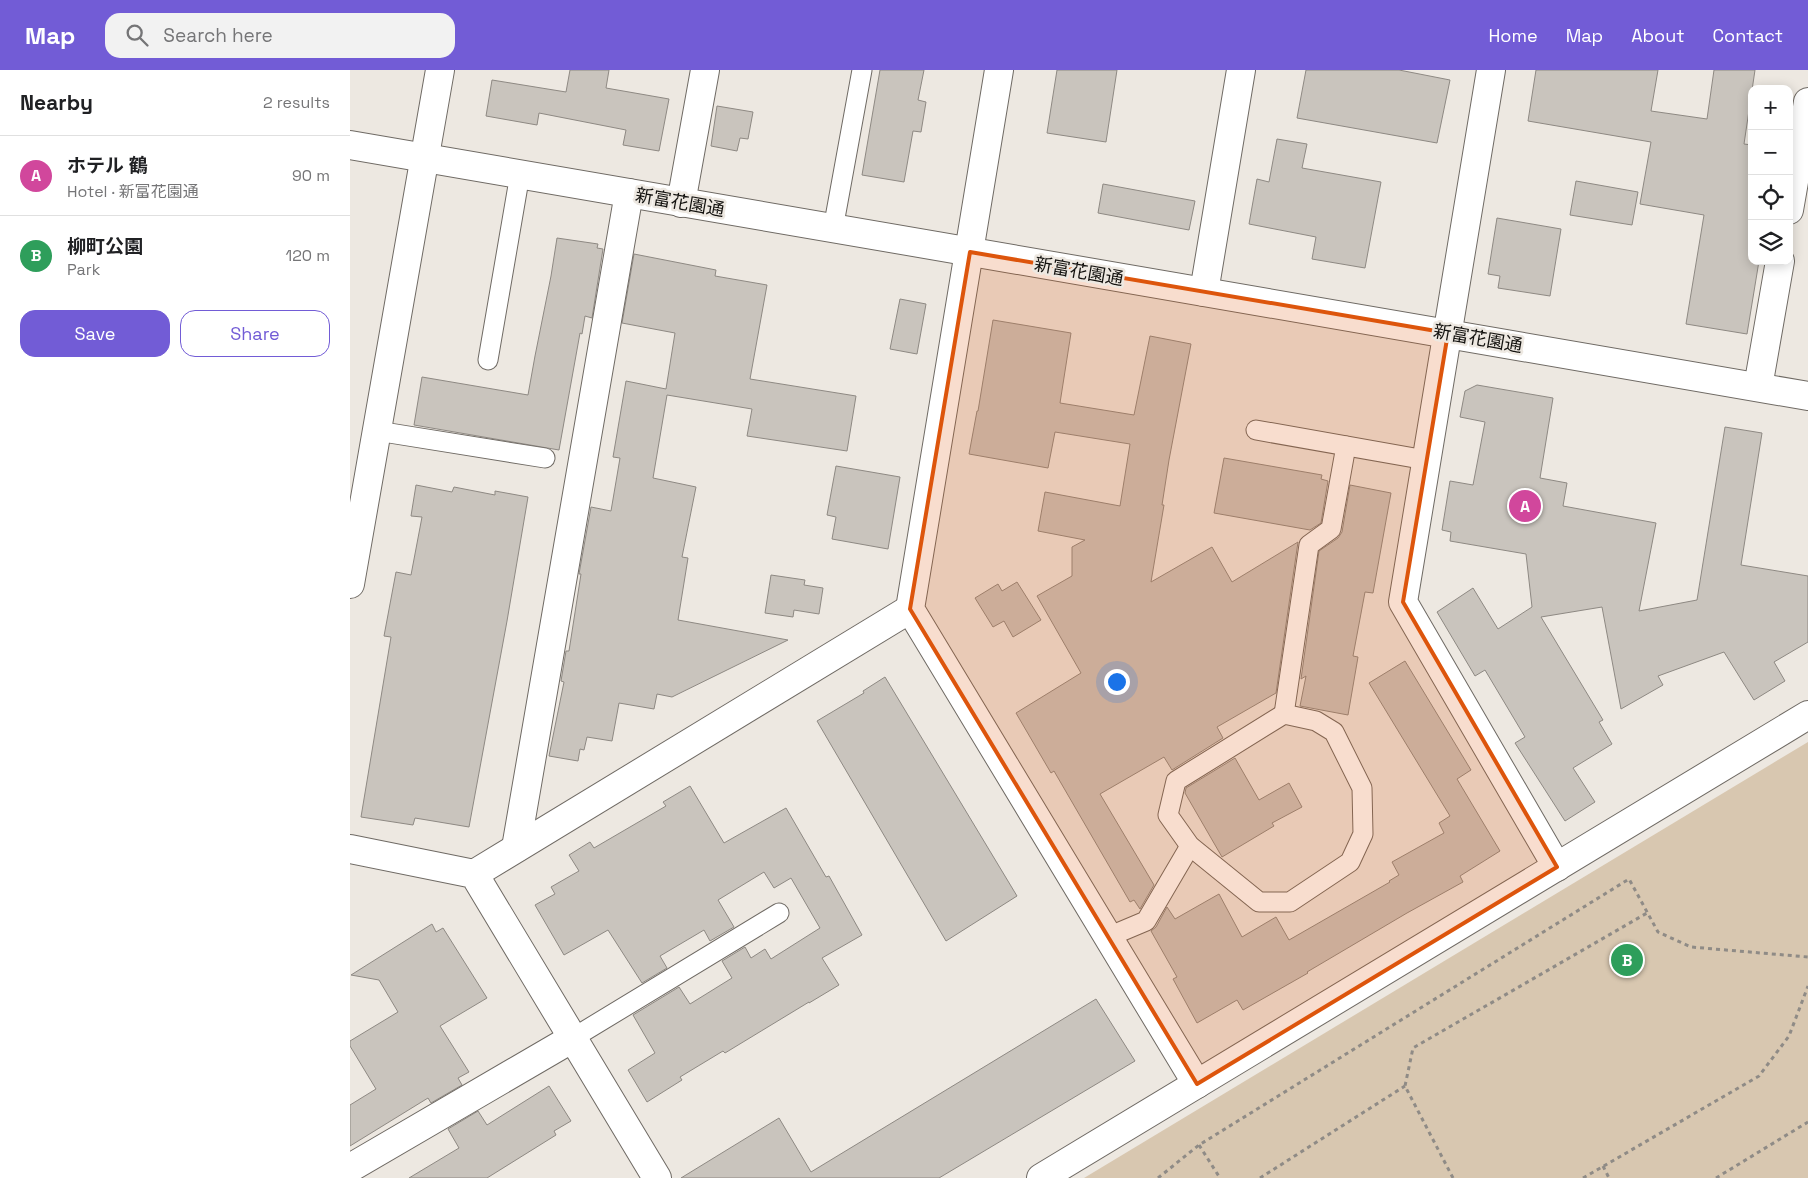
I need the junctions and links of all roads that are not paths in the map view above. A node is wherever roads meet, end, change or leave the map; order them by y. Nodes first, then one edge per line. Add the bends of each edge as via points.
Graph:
1 (440, 70) edge
2 (704, 70) edge
3 (862, 70) edge
4 (999, 70) edge
5 (1241, 70) edge
6 (1491, 70) edge
7 (1808, 102) edge
8 (350, 145) edge
9 (425, 157) junction
10 (520, 174) junction
11 (1793, 187) edge
12 (629, 193) junction
13 (681, 202) junction
14 (833, 229) junction
15 (970, 252) junction
16 (1779, 265) edge
17 (1204, 292) junction
18 (1448, 333) junction
19 (488, 360) dead end
20 (1758, 387) junction
21 (1808, 396) edge
22 (1256, 430) dead end
23 (377, 431) junction
24 (1346, 446) junction
25 (545, 458) dead end
26 (1426, 460) junction
27 (350, 584) edge
28 (910, 609) junction
29 (1284, 714) junction
30 (1808, 715) edge
31 (1190, 846) junction
32 (516, 848) junction
33 (350, 849) edge
34 (1557, 867) junction
35 (474, 874) junction
36 (778, 913) dead end
37 (1108, 937) junction
38 (573, 1038) junction
39 (1197, 1084) junction
40 (350, 1168) edge
41 (657, 1178) edge
42 (1041, 1178) edge

1 - 9 street
2 - 13 street
3 - 14 lane
4 - 15 street
5 - 17 street
6 - 18 street
7 - 11 street
8 - 9 street, 新富花園通
9 - 10 street, 新富花園通
9 - 23 street
10 - 12 street, 新富花園通
10 - 19 lane
12 - 13 street, 新富花園通
12 - 32 street
13 - 14 street, 新富花園通
14 - 15 street, 新富花園通
15 - 17 street, 新富花園通
15 - 28 street
16 - 20 street
17 - 18 street, 新富花園通
18 - 20 street, 新富花園通
18 - 26 street
20 - 21 street, 新富花園通
22 - 24 lane
23 - 25 lane
23 - 27 street
24 - 26 lane
24 - 29 lane via 1331,529 1309,545
26 - 34 street via 1402,602
28 - 32 street
28 - 37 street
29 - 31 lane via 1176,781 1168,815
29 - 31 lane via 1316,721 1334,732 1362,788 1363,834 1350,862 1290,902 1259,902
30 - 34 street
31 - 37 lane via 1146,921
32 - 35 street
33 - 35 street
34 - 39 street
35 - 38 street
36 - 38 lane
37 - 39 street
38 - 40 street
38 - 41 street
39 - 42 street

